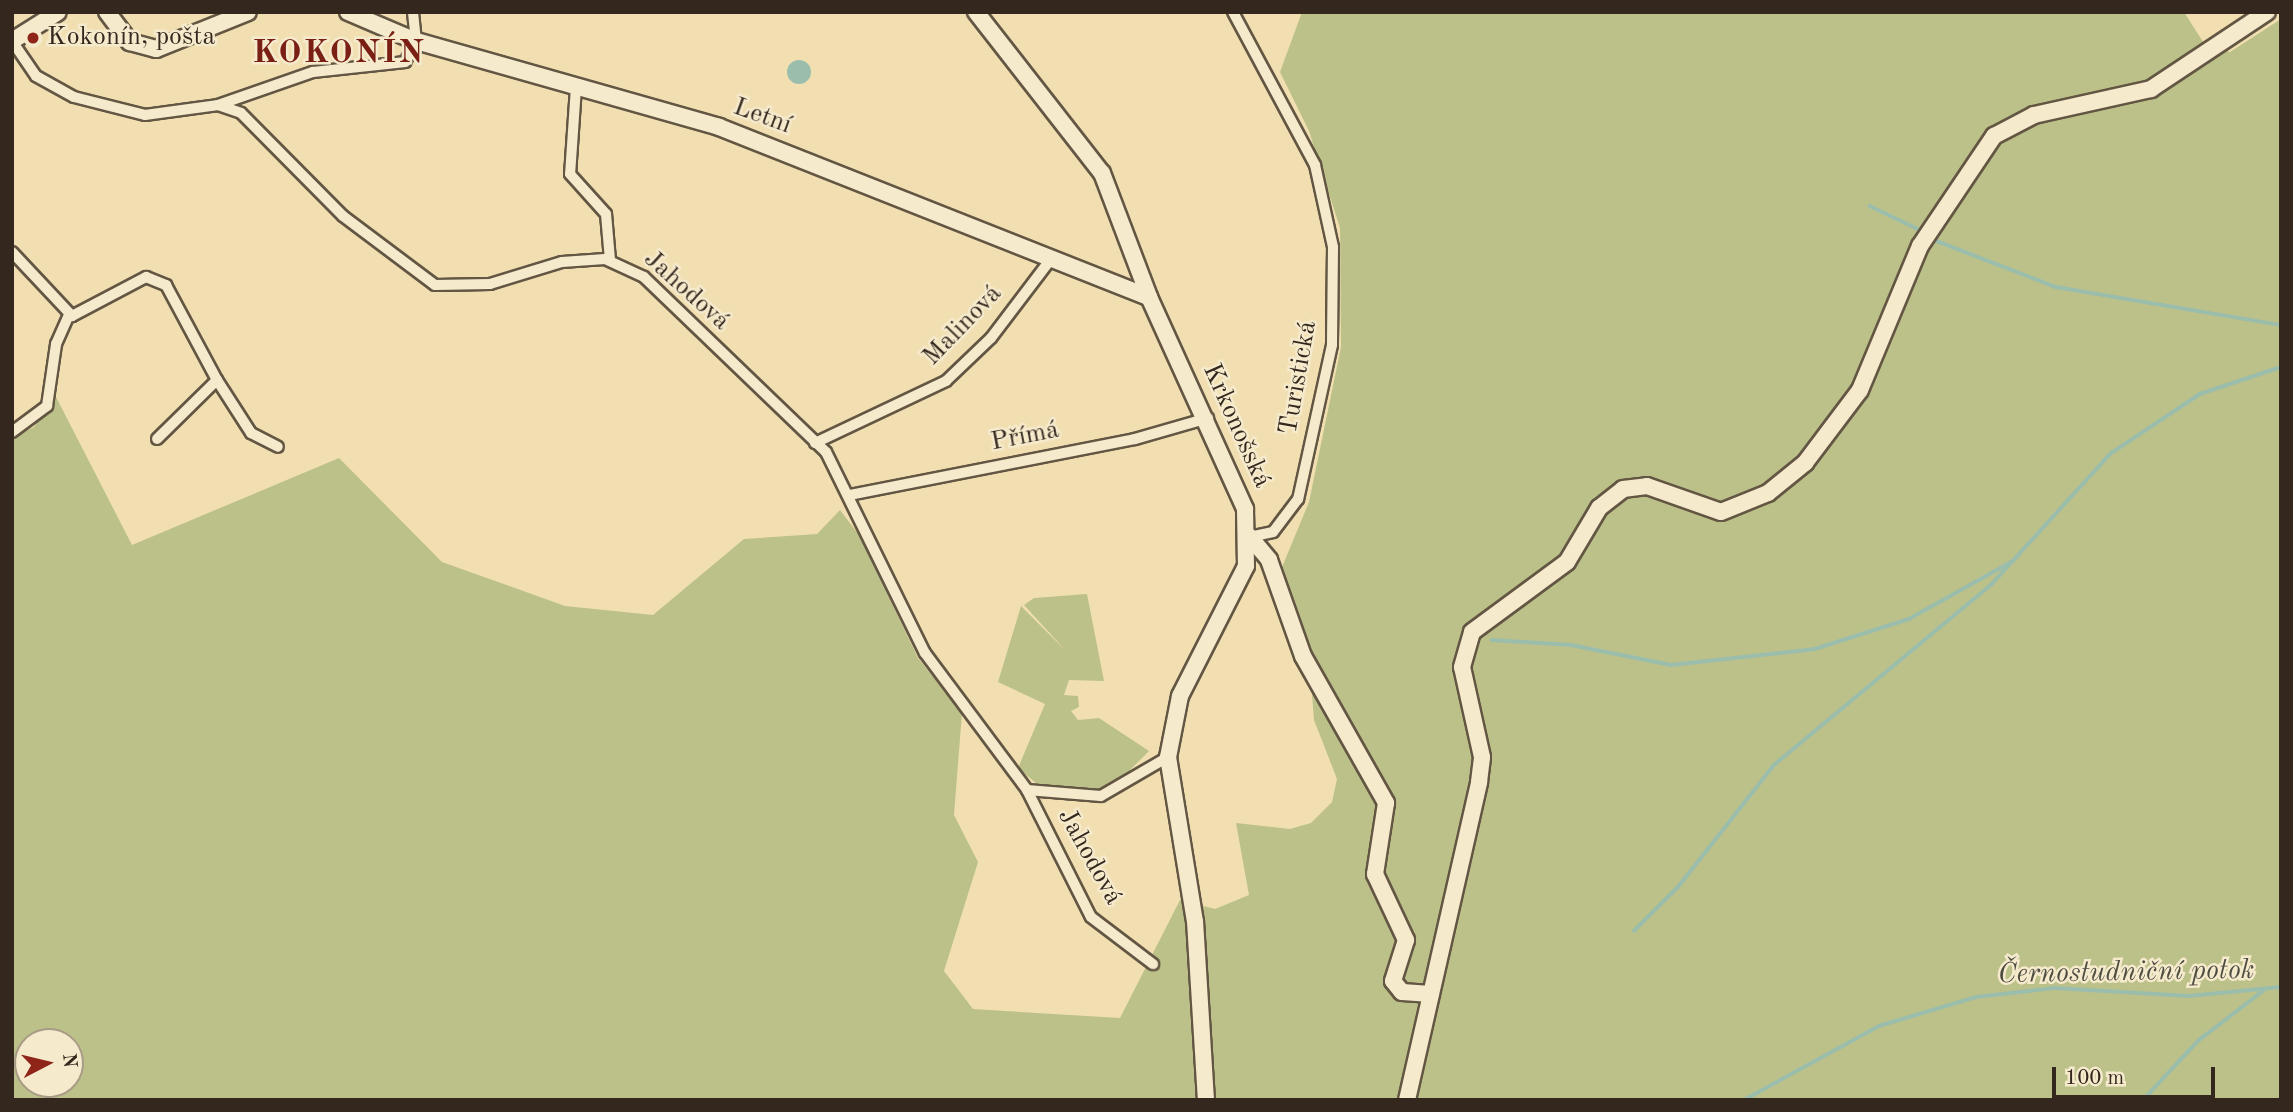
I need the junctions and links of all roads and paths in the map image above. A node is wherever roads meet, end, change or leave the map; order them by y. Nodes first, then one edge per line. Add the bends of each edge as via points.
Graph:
1 (58, 12) edge
2 (107, 12) edge
3 (248, 12) edge
4 (348, 12) edge
5 (413, 12) edge
6 (976, 12) edge
7 (1233, 12) edge
8 (2267, 12) edge
9 (12, 41) edge
10 (416, 41) junction
11 (576, 87) junction
12 (218, 105) junction
13 (12, 252) edge
14 (1051, 259) junction
15 (610, 260) junction
16 (1149, 297) junction
17 (69, 315) junction
18 (217, 380) junction
19 (1208, 418) junction
20 (12, 432) edge
21 (157, 439) dead end
22 (815, 443) junction
23 (278, 447) dead end
24 (850, 495) junction
25 (1250, 537) junction
26 (1168, 757) junction
27 (1027, 790) junction
28 (1153, 964) dead end
29 (1431, 994) junction
30 (1206, 1100) edge
31 (1407, 1100) edge

1 - 9 street
2 - 3 street via 130,42 156,49
4 - 10 street, Letní
5 - 10 street
6 - 16 street, Krkonošská via 1102,173
7 - 25 street, Turistická via 1315,164 1333,247 1332,345 1298,499 1273,532
8 - 29 street via 2151,89 2034,115 1994,136 1920,246 1860,390 1805,463 1768,493 1721,512 1647,486 1623,489 1599,508 1567,562 1472,632 1461,667 1482,757
9 - 12 street via 36,76 74,97 145,115
10 - 11 street, Letní
10 - 12 street via 405,62 313,72
11 - 14 street, Letní via 719,127
11 - 15 street via 570,174 606,214
12 - 15 street, Jahodová via 241,113 343,216 435,285 490,284 562,262
13 - 17 street
14 - 16 street, Letní
14 - 22 street, Malinová via 991,338 946,381
15 - 22 street, Jahodová via 644,277
16 - 19 street, Krkonošská
17 - 18 street via 156,277
17 - 20 street via 56,344 47,406
18 - 21 street
18 - 23 street via 251,433
19 - 24 street, Přímá via 1135,439
19 - 25 street, Krkonošská via 1239,488
22 - 24 street, Jahodová
24 - 27 street, Jahodová via 925,653
25 - 26 street, Krkonošská via 1239,584 1180,696
25 - 29 street via 1269,560 1303,656 1386,803 1375,874 1406,940 1393,981 1402,992
26 - 27 street, Jahodová via 1101,796
26 - 30 street, Krkonošská via 1195,921
27 - 28 street, Jahodová via 1091,917
29 - 31 street

